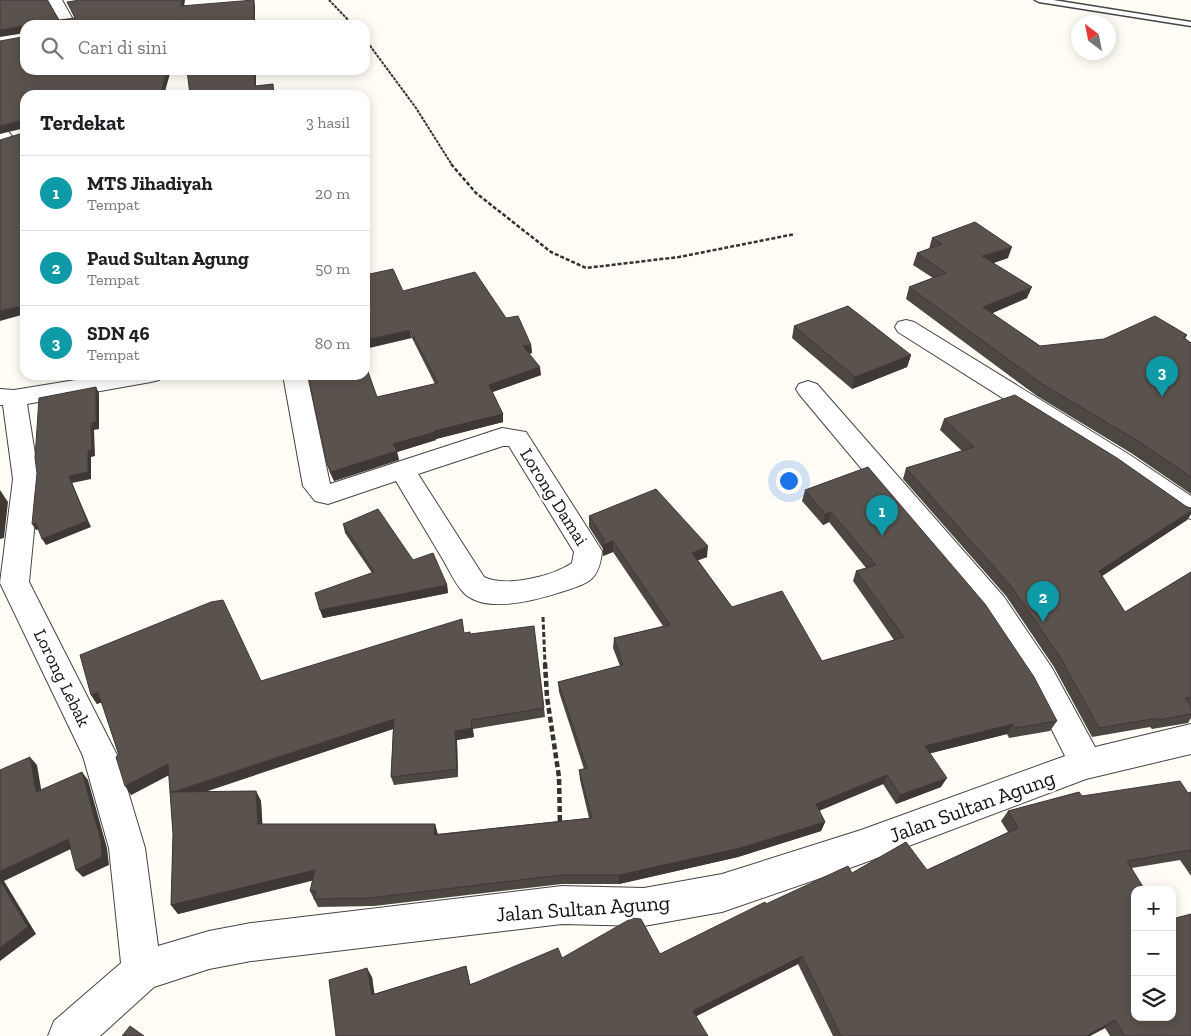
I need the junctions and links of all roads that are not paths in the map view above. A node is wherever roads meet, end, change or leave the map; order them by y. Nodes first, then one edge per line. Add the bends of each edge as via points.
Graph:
1 (55, 0) edge
2 (1039, 0) edge
3 (66, 20) edge
4 (1191, 24) edge
5 (20, 135) edge
6 (2, 138) edge
7 (906, 327) dead end
8 (120, 380) edge
9 (296, 380) edge
10 (808, 388) dead end
11 (7, 398) edge
12 (402, 470) junction
13 (1191, 509) edge
14 (7, 585) edge
15 (1191, 740) edge
16 (1086, 764) junction
17 (142, 971) junction
18 (68, 1036) edge

1 - 3 street
2 - 4 lane
5 - 6 street
7 - 13 street via 1121,461
8 - 11 street
9 - 12 street, Lorong Damai via 316,486 320,491 328,494
10 - 16 street via 993,605 1041,677
11 - 14 street, Lorong Lebak via 26,479
12 - 12 street, Lorong Damai via 502,437 518,438 588,552 586,568 574,577 542,587 485,591 474,585
14 - 17 street, Lorong Lebak via 100,755 127,848
15 - 16 street, Jalan Sultan Agung
16 - 17 street, Jalan Sultan Agung via 861,847 722,893 644,907 562,905 251,942 209,950
17 - 18 street, Jalan Sultan Agung

